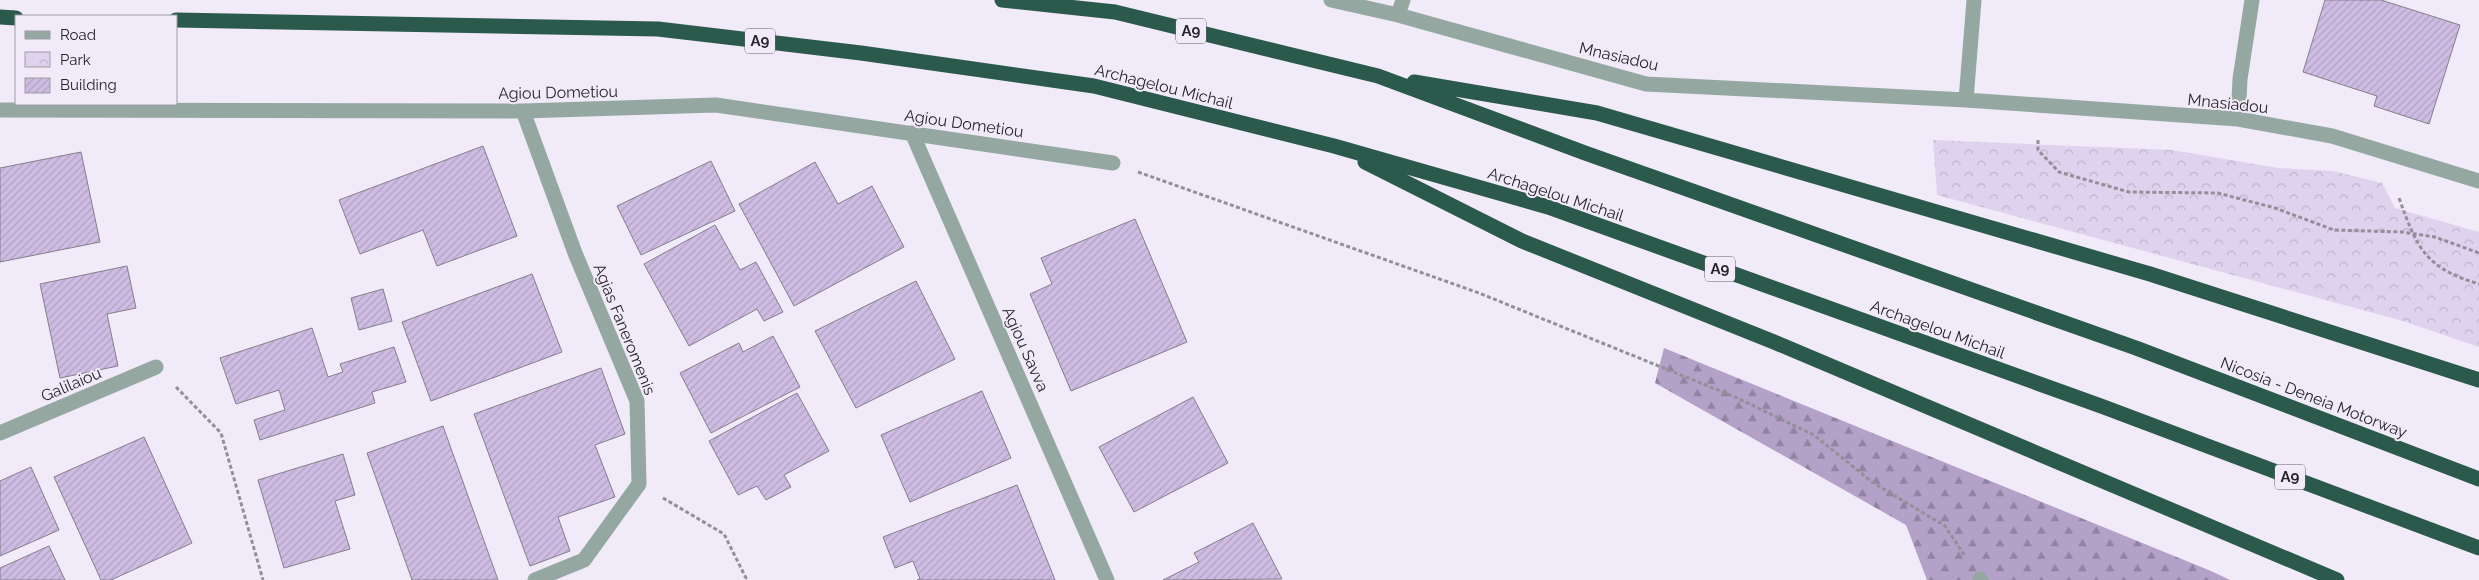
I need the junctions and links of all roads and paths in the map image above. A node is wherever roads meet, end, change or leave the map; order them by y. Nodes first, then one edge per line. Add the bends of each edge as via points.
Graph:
1 (1002, 0) edge
2 (1331, 0) edge
3 (1403, 0) edge
4 (1974, 0) edge
5 (2252, 0) edge
6 (1398, 16) junction
7 (0, 18) edge
8 (15, 18) edge
9 (178, 20) edge
10 (1378, 76) junction
11 (1966, 100) junction
12 (0, 110) edge
13 (523, 111) junction
14 (2238, 119) junction
15 (912, 133) junction
16 (2038, 140) dead end
17 (1334, 146) junction
18 (1113, 162) joint
19 (2479, 181) edge
20 (2398, 198) dead end
21 (2411, 233) junction
22 (2479, 253) edge
23 (2479, 284) edge
24 (156, 367) joint
25 (2479, 380) edge
26 (0, 433) edge
27 (2479, 479) edge
28 (639, 484) junction
29 (2479, 548) edge
30 (263, 580) edge
31 (535, 580) edge
32 (747, 580) edge
33 (1107, 580) edge
34 (1980, 580) edge
35 (2337, 580) edge

1 - 10 highway, A9 via 1115,12
2 - 6 street, Mnasiadou
3 - 6 street
4 - 11 street
5 - 14 street via 2240,79
6 - 11 street, Mnasiadou via 1646,84
7 - 8 highway
9 - 17 highway, Archagelou Michail / A9 via 658,29 861,53 1094,86
10 - 25 highway via 1597,113 2140,272
10 - 27 highway, Nicosia - Deneia Motorway / A9 via 2136,348
11 - 14 street, Mnasiadou
12 - 13 street, Agiou Dometiou
13 - 15 street, Agiou Dometiou via 716,105
13 - 28 street, Agias Faneromenis via 575,253 638,401
14 - 19 street, Mnasiadou via 2332,136
15 - 18 street, Agiou Dometiou
15 - 33 street, Agiou Savva
16 - 21 path via 2038,150 2059,172 2129,192 2218,193 2274,208 2334,230
17 - 29 highway, Archagelou Michail / A9 via 1548,207 2101,406
17 - 35 highway via 1522,241 1784,346
18 - 34 path via 1479,293 1735,397 1805,430 1872,482 1945,526
20 - 21 path
21 - 22 path via 2435,237
21 - 23 path via 2432,263 2457,278
24 - 26 street, Galilaiou
24 - 30 path via 221,433
28 - 31 street via 584,560
28 - 32 path via 724,534

